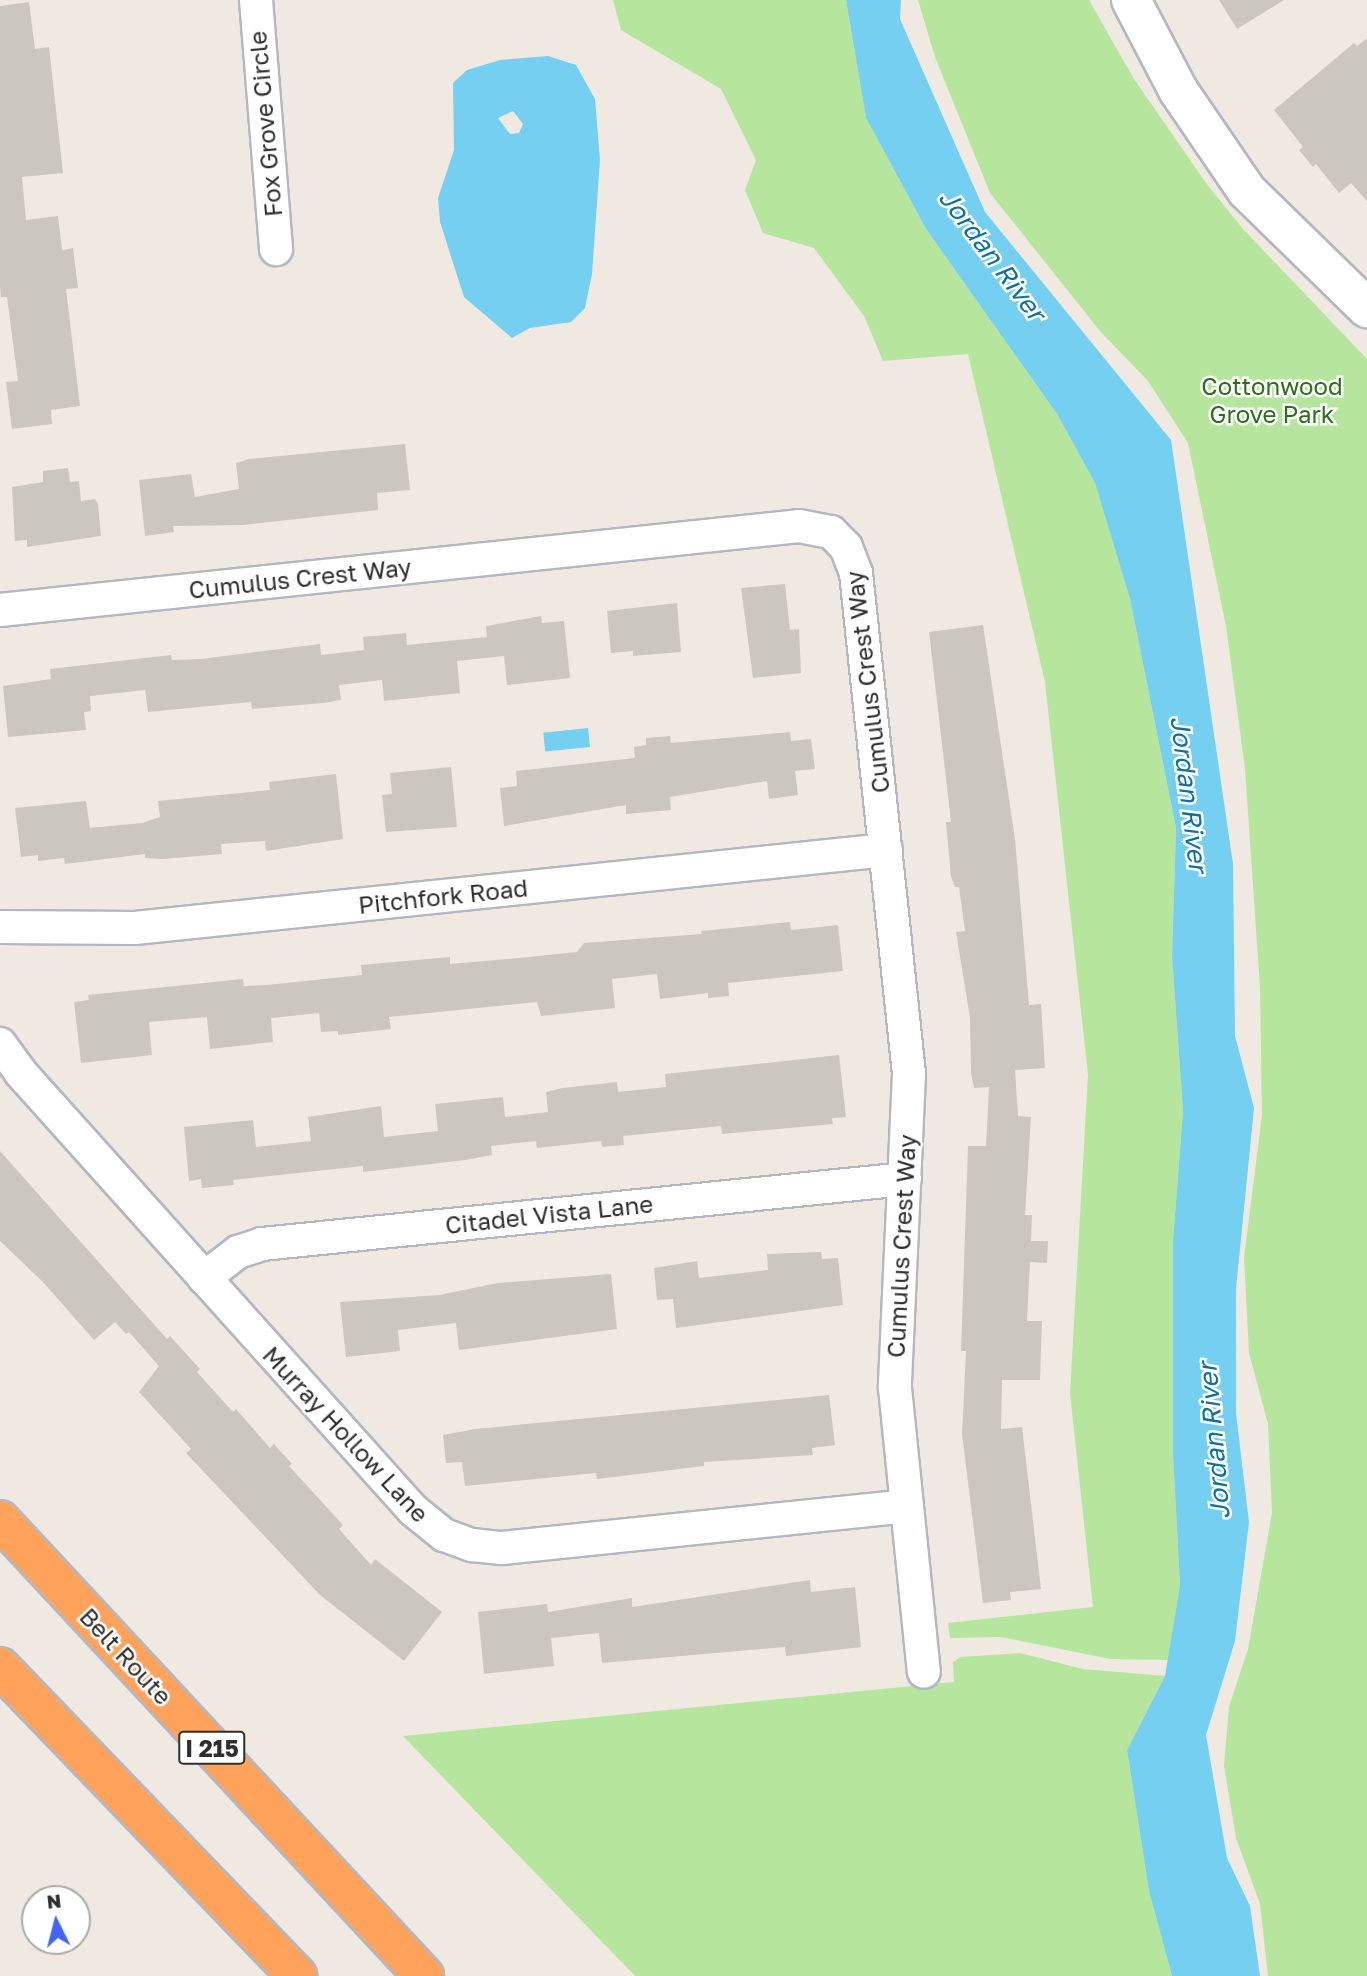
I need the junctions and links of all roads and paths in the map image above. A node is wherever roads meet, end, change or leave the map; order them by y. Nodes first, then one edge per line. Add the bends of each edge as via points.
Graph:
1 (256, 0) edge
2 (1131, 0) edge
3 (276, 249) dead end
4 (1367, 309) edge
5 (0, 610) edge
6 (886, 849) junction
7 (0, 927) edge
8 (0, 1044) edge
9 (905, 1179) junction
10 (204, 1278) junction
11 (905, 1506) junction
12 (0, 1520) edge
13 (0, 1667) edge
14 (924, 1672) dead end
15 (297, 1976) edge
16 (424, 1976) edge

1 - 3 street, Fox Grove Circle
2 - 4 street via 1178,90 1247,191
5 - 6 street, Cumulus Crest Way via 799,526 821,528 840,540 854,564
6 - 7 street, Pitchfork Road via 135,928
6 - 9 street, Cumulus Crest Way via 909,1074
8 - 10 street, Murray Hollow Lane
9 - 10 street, Citadel Vista Lane via 275,1242 238,1252
9 - 11 street, Cumulus Crest Way via 895,1388
10 - 11 street, Murray Hollow Lane via 413,1510 457,1541 502,1548
11 - 14 street, Cumulus Crest Way
12 - 16 highway, Belt Route / I 215
13 - 15 highway

